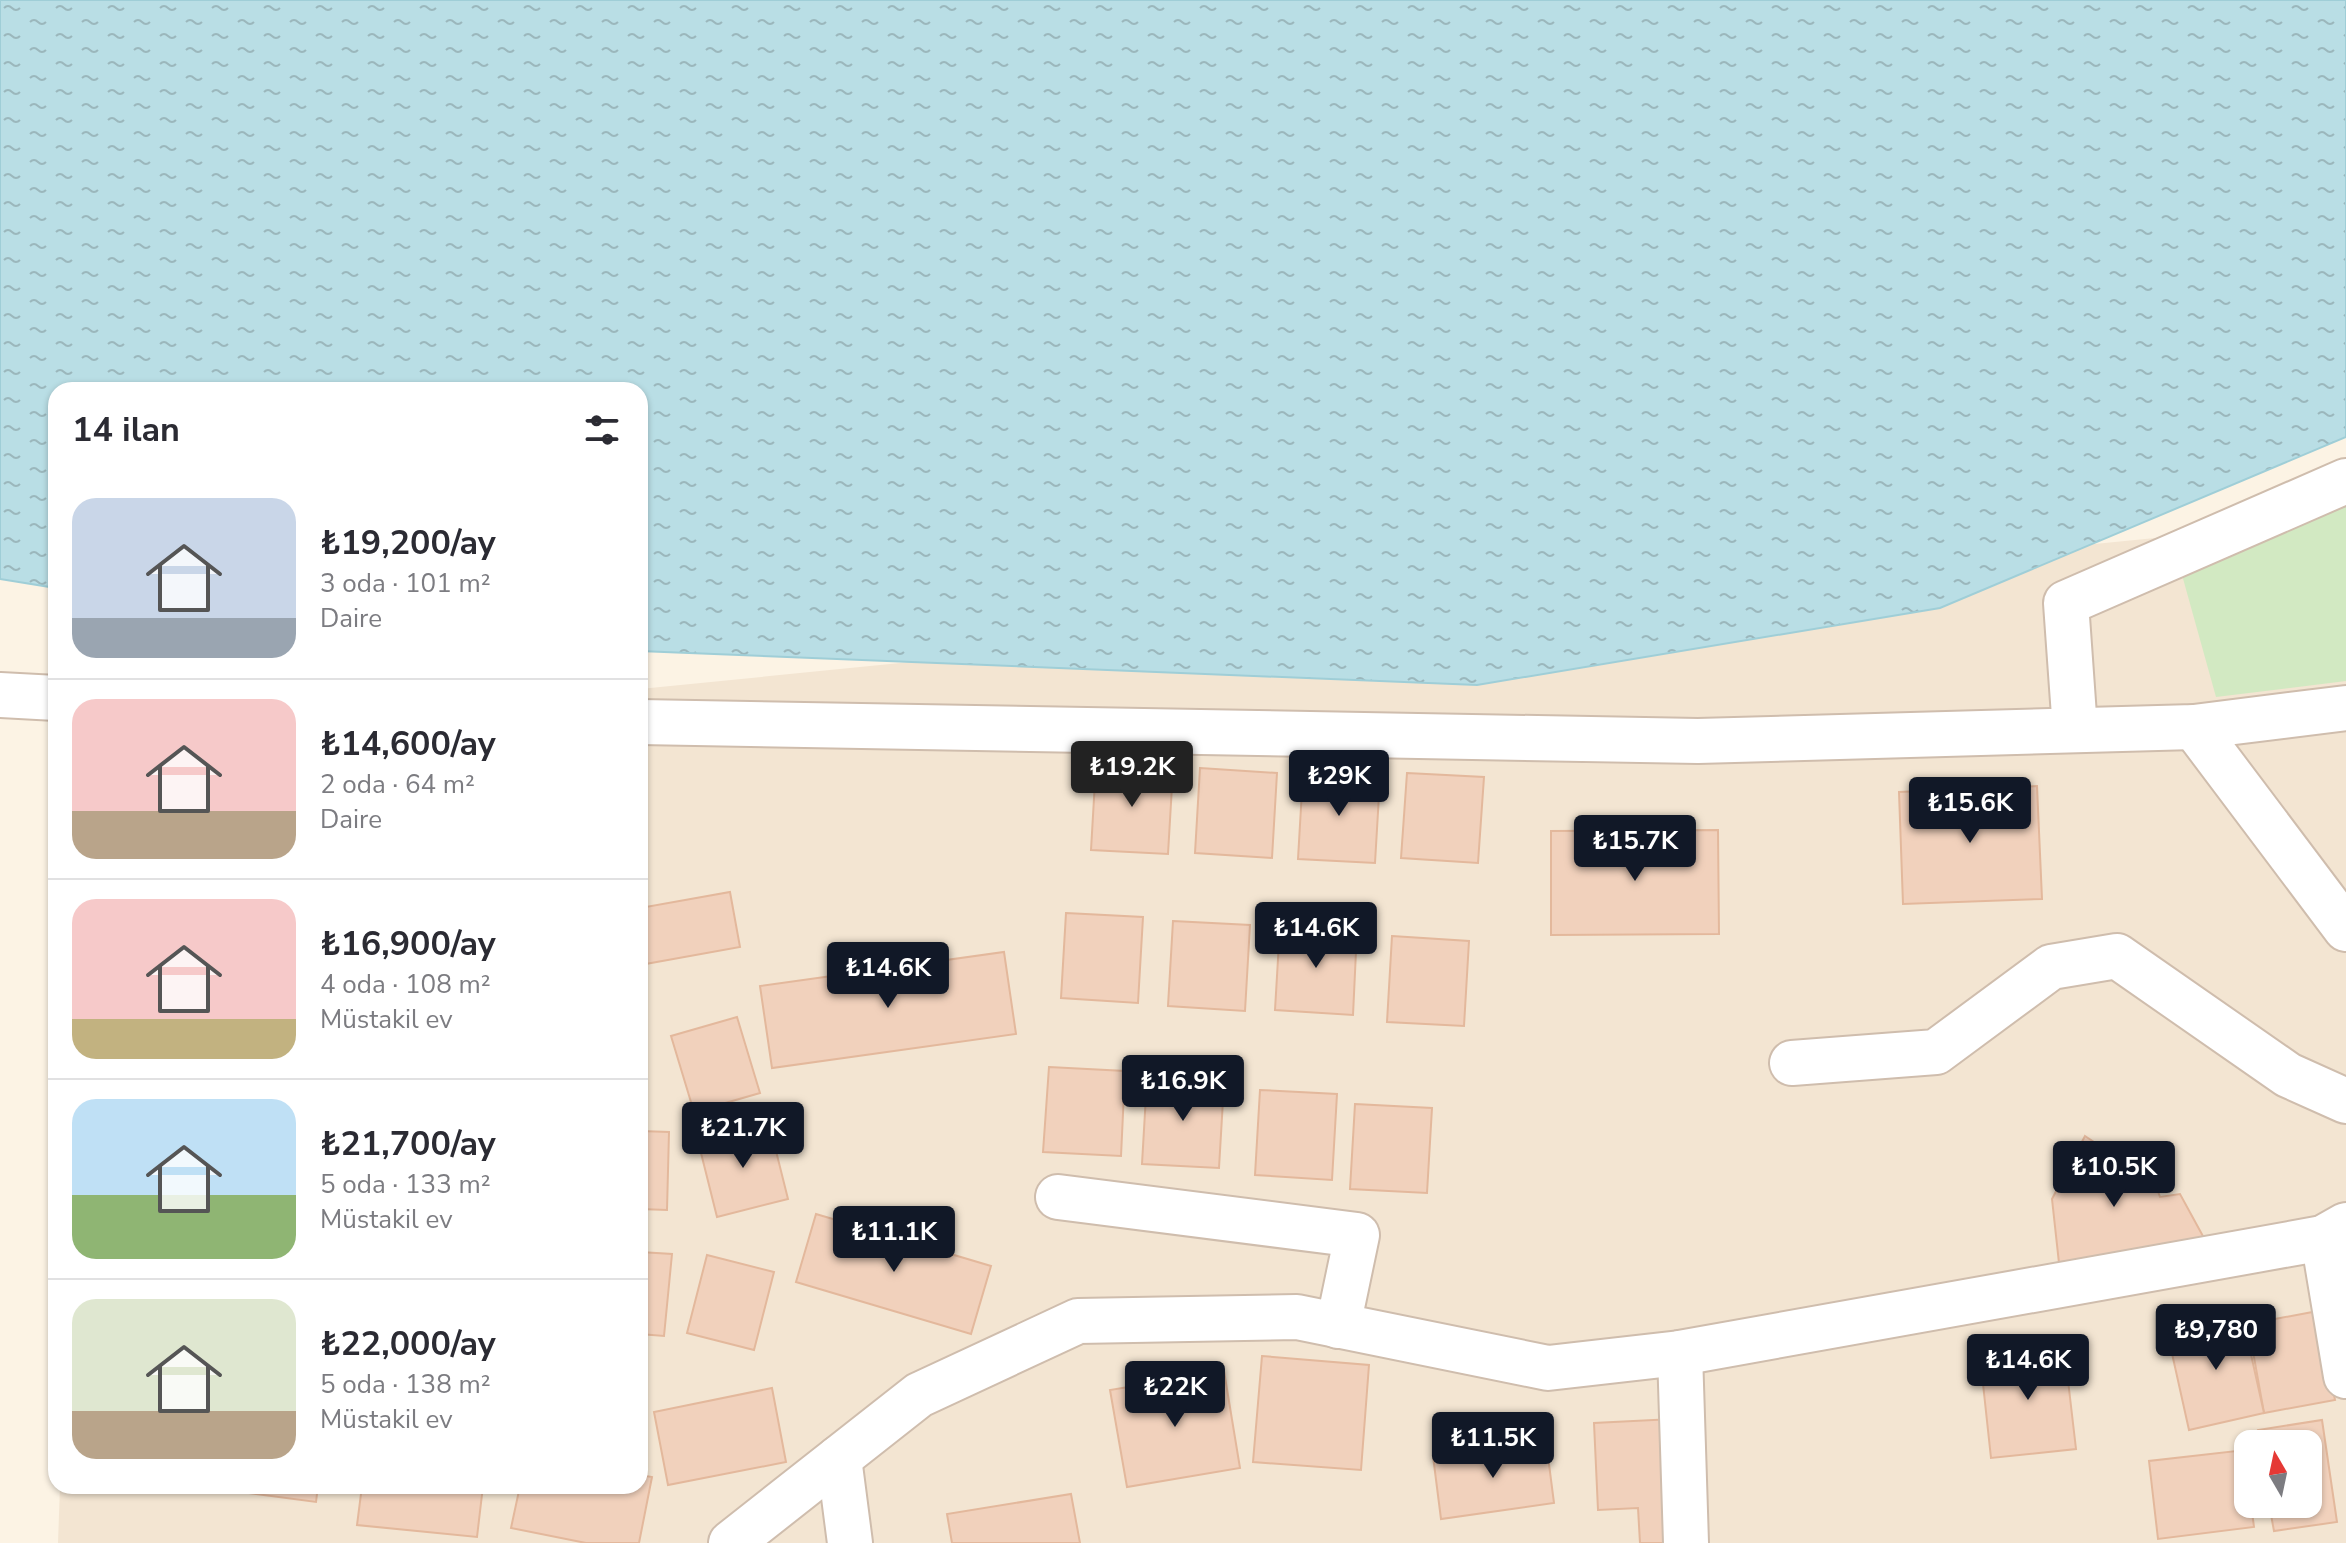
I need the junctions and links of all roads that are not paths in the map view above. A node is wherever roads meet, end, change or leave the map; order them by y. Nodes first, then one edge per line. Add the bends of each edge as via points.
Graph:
1 (2346, 481) edge
2 (0, 695) edge
3 (48, 698) edge
4 (2346, 708) edge
5 (648, 722) edge
6 (2194, 727) junction
7 (2075, 730) junction
8 (2346, 929) edge
9 (1792, 1063) dead end
10 (2346, 1101) edge
11 (1058, 1197) dead end
12 (2335, 1232) edge
13 (1338, 1326) junction
14 (1680, 1353) junction
15 (2346, 1376) edge
16 (839, 1458) junction
17 (731, 1543) edge
18 (850, 1543) edge
19 (1686, 1543) edge

1 - 7 street via 2066,603
2 - 3 street
4 - 6 street
5 - 7 street via 1698,741
6 - 7 street
6 - 8 street
9 - 10 street via 1936,1052 2051,967 2117,956 2288,1075
11 - 13 street via 1357,1235
12 - 14 street
12 - 15 street
13 - 14 street via 1548,1368
13 - 16 street via 1297,1317 1078,1321 919,1395
14 - 19 street
16 - 17 street
16 - 18 street

